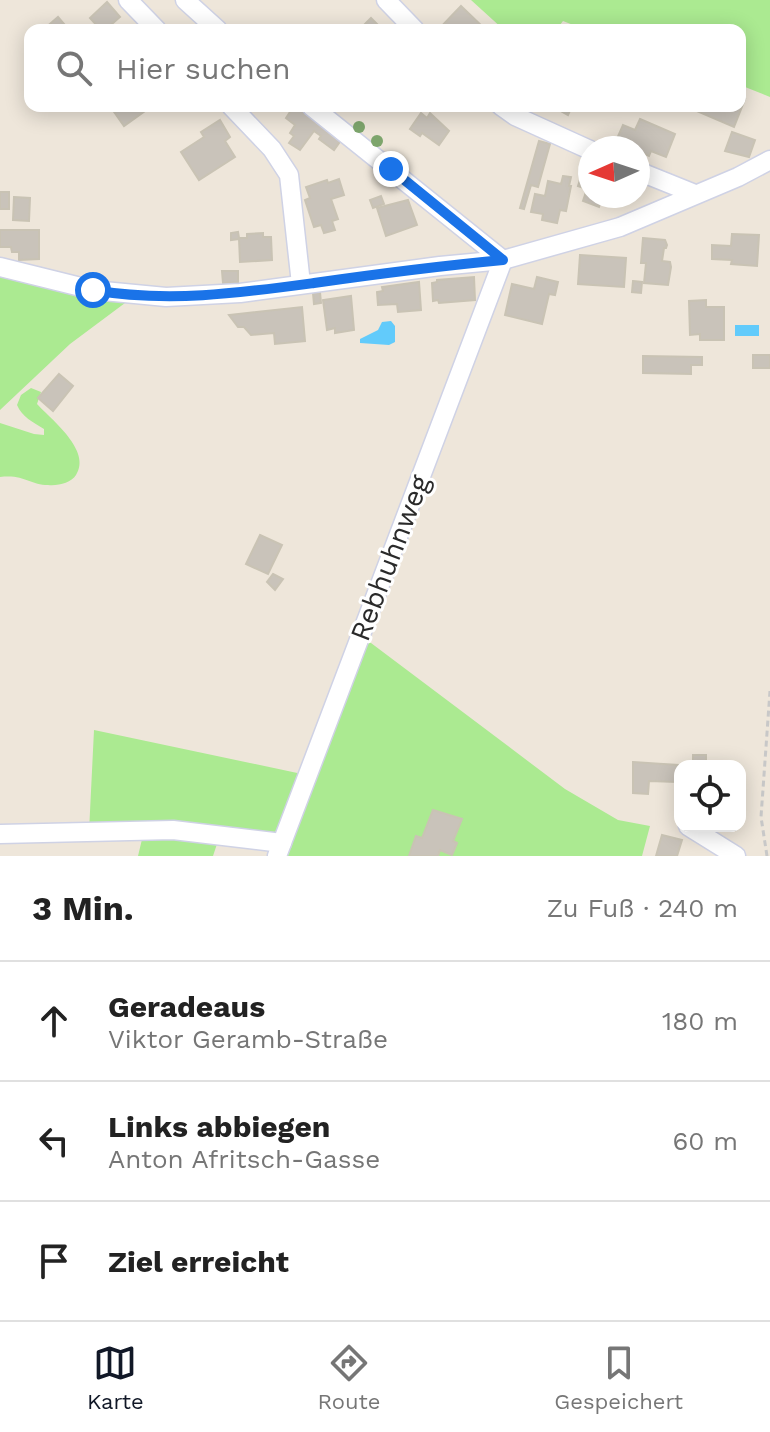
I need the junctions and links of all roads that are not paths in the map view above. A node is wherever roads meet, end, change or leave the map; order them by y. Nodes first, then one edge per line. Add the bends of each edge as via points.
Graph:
1 (128, 0) edge
2 (185, 0) edge
3 (386, 0) edge
4 (151, 24) edge
5 (211, 24) edge
6 (409, 24) edge
7 (237, 112) edge
8 (318, 112) edge
9 (509, 112) edge
10 (578, 145) edge
11 (770, 160) edge
12 (650, 176) edge
13 (695, 194) junction
14 (503, 260) junction
15 (0, 267) edge
16 (301, 284) junction
17 (700, 832) edge
18 (0, 834) edge
19 (280, 850) edge
20 (736, 856) edge

1 - 4 street
2 - 5 street
3 - 6 street
7 - 16 street via 289,175
8 - 14 street
9 - 10 street
11 - 13 street
12 - 13 street
13 - 14 street via 620,227
14 - 16 street
14 - 19 street, Rebhuhnweg
15 - 16 street via 93,290 144,296 240,293
17 - 20 street
18 - 19 street via 173,830

